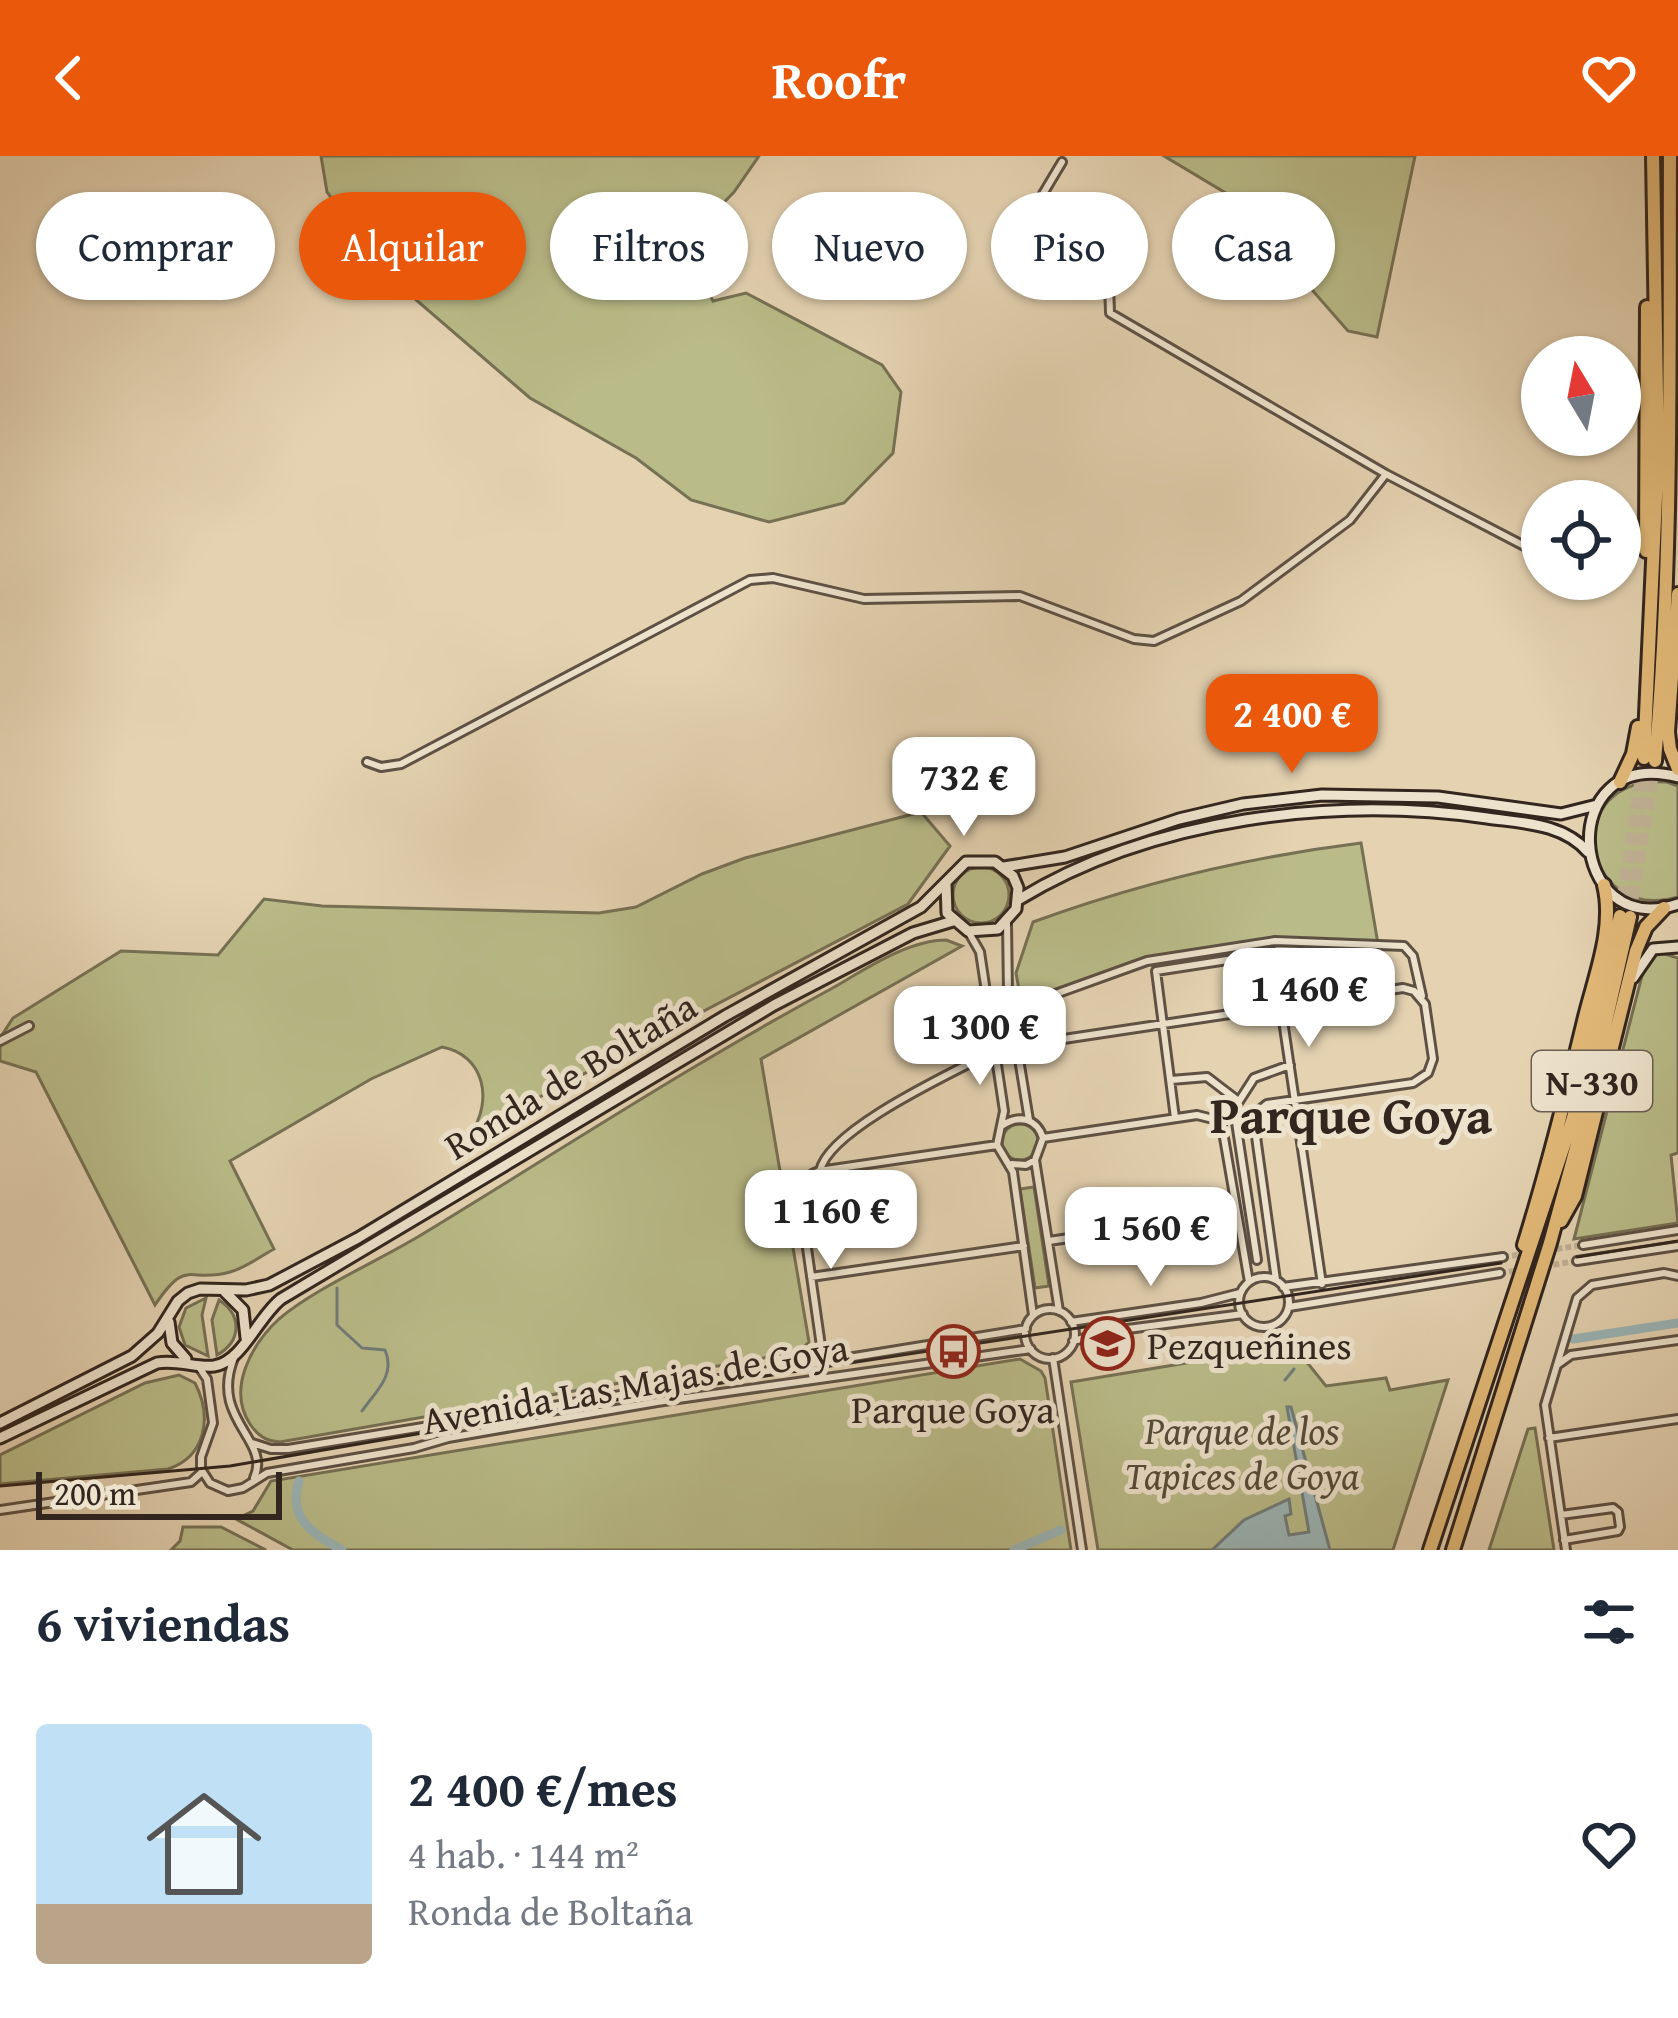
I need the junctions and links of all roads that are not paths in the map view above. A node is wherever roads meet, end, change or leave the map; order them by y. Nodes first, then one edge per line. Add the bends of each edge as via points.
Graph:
1 (1653, 156) edge
2 (1670, 156) edge
3 (1062, 162) dead end
4 (1654, 202) junction
5 (1670, 394) junction
6 (1678, 432) edge
7 (1386, 474) junction
8 (1521, 544) edge
9 (1646, 547) junction
10 (1641, 548) edge
11 (1678, 594) edge
12 (367, 762) dead end
13 (1678, 773) edge
14 (1620, 782) junction
15 (1597, 805) junction
16 (1588, 852) junction
17 (1004, 867) junction
18 (946, 884) junction
19 (1604, 885) junction
20 (1018, 901) junction
21 (1672, 908) edge
22 (953, 921) junction
23 (1006, 924) junction
24 (968, 931) junction
25 (1678, 947) edge
26 (1628, 988) junction
27 (1422, 998) junction
28 (1281, 1006) junction
29 (1011, 1010) junction
30 (1163, 1024) junction
31 (29, 1026) dead end
32 (0, 1040) edge
33 (1017, 1046) junction
34 (996, 1054) junction
35 (1290, 1065) junction
36 (1169, 1080) junction
37 (1237, 1100) junction
38 (1295, 1100) junction
39 (1175, 1118) junction
40 (1029, 1120) junction
41 (1004, 1125) junction
42 (1043, 1138) junction
43 (997, 1145) junction
44 (1036, 1160) junction
45 (1009, 1162) junction
46 (820, 1171) junction
47 (1237, 1213) junction
48 (1678, 1230) edge
49 (1049, 1241) junction
50 (1550, 1243) junction
51 (1583, 1245) tunnel mouth
52 (1024, 1246) junction
53 (1678, 1246) edge
54 (1503, 1258) tunnel mouth
55 (1258, 1260) dead end
56 (1577, 1261) tunnel mouth
57 (1500, 1273) tunnel mouth
58 (1678, 1276) edge
59 (811, 1277) junction
60 (1249, 1282) junction
61 (1280, 1284) junction
62 (1322, 1284) junction
63 (214, 1288) junction
64 (1240, 1293) junction
65 (1288, 1307) junction
66 (1510, 1310) junction
67 (1059, 1311) junction
68 (171, 1312) junction
69 (1243, 1314) junction
70 (1033, 1315) junction
71 (1072, 1322) junction
72 (1026, 1329) junction
73 (1678, 1340) edge
74 (246, 1341) junction
75 (1073, 1341) junction
76 (1031, 1349) junction
77 (236, 1356) junction
78 (1053, 1358) junction
79 (823, 1360) junction
80 (193, 1364) junction
81 (1555, 1368) junction
82 (1678, 1419) edge
83 (0, 1423) edge
84 (0, 1438) edge
85 (1549, 1438) junction
86 (252, 1443) junction
87 (201, 1469) junction
88 (252, 1482) junction
89 (0, 1510) edge
90 (1561, 1515) junction
91 (1564, 1540) junction
92 (1082, 1550) edge
93 (1430, 1550) edge
94 (1453, 1550) edge
95 (1566, 1550) edge

1 - 4 highway
2 - 5 highway
3 - 7 street via 1022,230 1024,250 1059,269 1077,259 1104,264 1110,313
4 - 5 highway via 1658,454 1649,760 1666,628
4 - 9 highway via 1647,233
5 - 6 highway
7 - 8 street
7 - 12 street via 1350,520 1241,601 1167,638 1134,639 1020,596 864,599 750,580 401,764
9 - 10 street
9 - 14 highway via 1638,732
11 - 13 highway via 1668,742
13 - 14 main road
14 - 15 main road
15 - 16 main road
15 - 17 main road, Ronda de Boltaña via 1561,814 1438,797 1322,795 1244,804
16 - 19 main road
16 - 20 main road via 1561,831 1487,818 1297,812 1134,850
17 - 18 main road, Ronda de Boltaña via 976,859 957,867
17 - 20 main road
18 - 22 main road
18 - 63 main road, Ronda de Boltaña via 896,922 300,1271 254,1288
19 - 21 main road via 1625,902
19 - 66 highway via 1604,940
20 - 23 main road
21 - 26 highway via 1642,934
22 - 24 main road
22 - 74 main road, Ronda de Boltaña via 913,933 774,1005 281,1298
23 - 24 main road
23 - 29 street
24 - 34 street via 980,952
25 - 26 main road via 1648,953
26 - 50 highway via 1575,1196
27 - 28 street via 1403,988
27 - 29 street via 1404,946 1275,941 1148,961
27 - 38 street via 1433,1059 1425,1077
28 - 30 street
28 - 30 street via 1273,953 1156,971
28 - 35 street
29 - 33 street
30 - 33 street
30 - 36 street
31 - 32 street
33 - 34 street
33 - 40 street
34 - 41 street
34 - 46 street via 860,1124
35 - 37 street via 1254,1078
35 - 38 street
36 - 37 street via 1207,1077
36 - 39 street
37 - 55 street
38 - 61 street via 1267,1104 1252,1126
38 - 62 street
39 - 42 street
39 - 47 street via 1204,1115 1222,1126
40 - 41 street
40 - 42 street
41 - 43 street
42 - 44 street
43 - 45 street
43 - 46 street
44 - 45 street
44 - 49 street
45 - 52 street
46 - 59 street via 800,1186
47 - 49 street
47 - 60 street
48 - 51 street
49 - 67 street
50 - 66 highway, N-330 via 1625,917 1573,1118
50 - 94 highway, N-330
52 - 59 street
52 - 70 street
53 - 56 street
54 - 62 street
57 - 65 street
58 - 81 street via 1583,1290
59 - 79 street
60 - 61 street
60 - 64 street
61 - 62 street
61 - 65 street
63 - 68 main road, Ronda de Boltaña via 188,1294
63 - 74 main road via 244,1310
64 - 69 street
64 - 71 street
65 - 69 street via 1266,1327
66 - 93 highway, N-330
67 - 70 street
67 - 71 street
68 - 80 main road via 172,1343
68 - 83 main road, Ronda de Boltaña via 132,1356
69 - 75 street
70 - 72 street
71 - 75 street
72 - 76 street
72 - 79 street, Avenida Las Majas de Goya
73 - 81 street via 1571,1355
74 - 77 main road, Ronda de Boltaña
75 - 78 street
76 - 78 street
76 - 88 street, Avenida Las Majas de Goya via 634,1406 270,1472
77 - 80 main road
77 - 86 street via 231,1407
78 - 92 street
79 - 86 street, Avenida Las Majas de Goya via 283,1450
80 - 84 main road via 150,1365
80 - 87 street via 207,1379 212,1411
81 - 85 street via 1545,1405
82 - 85 street
85 - 90 street
86 - 88 street via 259,1462
87 - 88 street, Avenida Las Majas de Goya via 223,1490
87 - 89 street via 191,1482
90 - 91 street
90 - 91 street via 1612,1508 1620,1527
91 - 95 street

